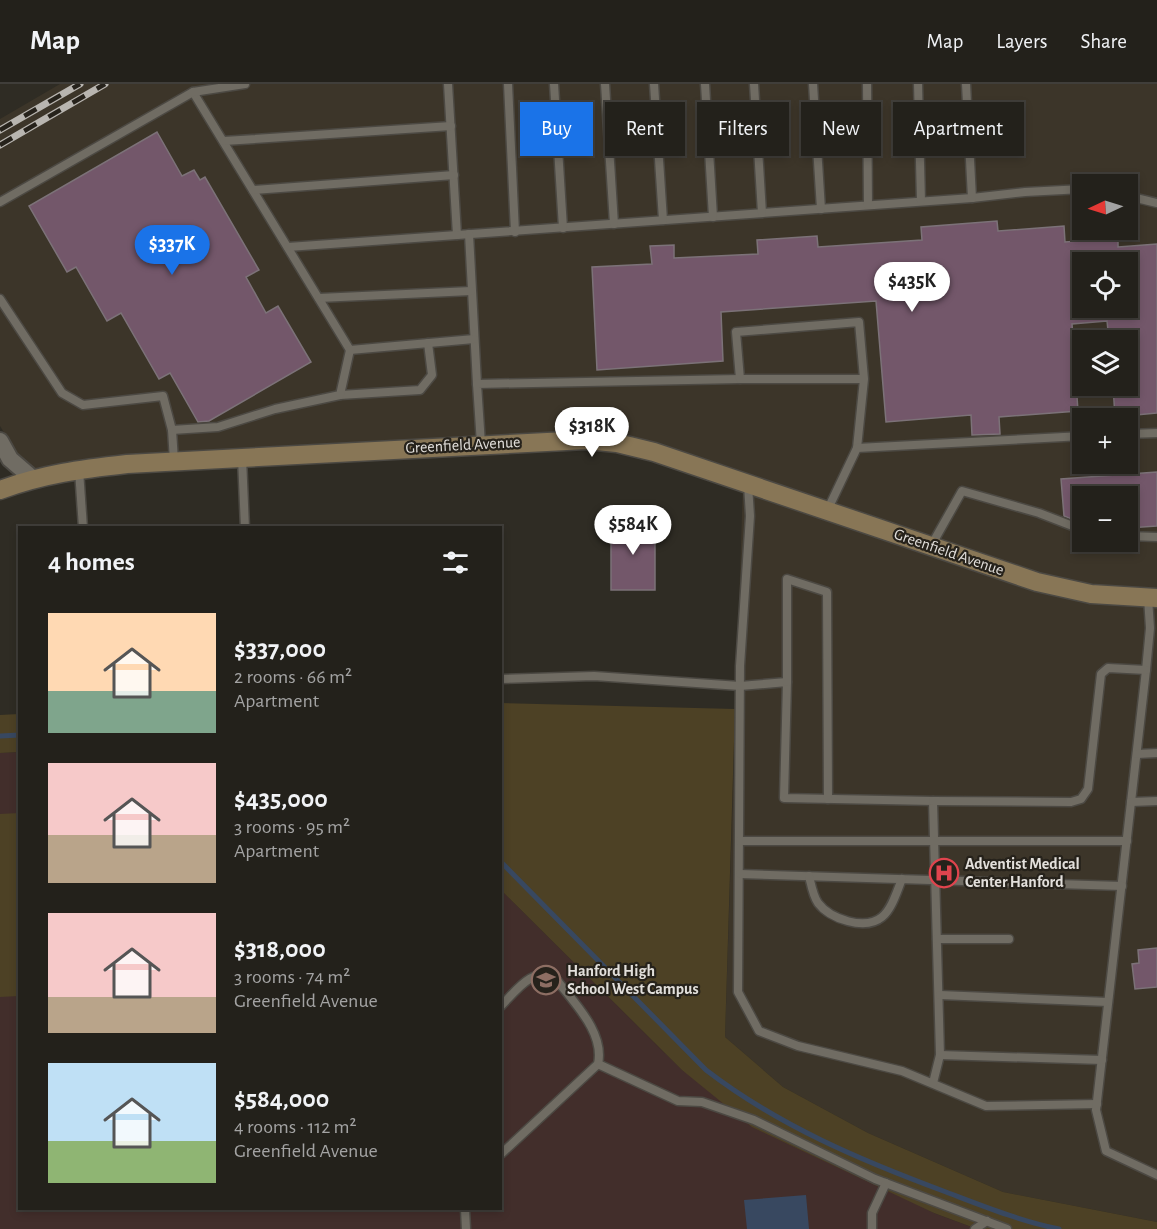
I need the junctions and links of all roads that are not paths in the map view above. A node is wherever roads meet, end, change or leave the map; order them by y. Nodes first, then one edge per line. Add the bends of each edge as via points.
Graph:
1 (244, 84) edge
2 (448, 84) edge
3 (508, 84) edge
4 (554, 84) edge
5 (605, 84) edge
6 (654, 84) edge
7 (705, 84) edge
8 (754, 84) edge
9 (813, 84) edge
10 (867, 84) edge
11 (918, 84) edge
12 (966, 84) edge
13 (193, 92) junction
14 (451, 126) junction
15 (224, 141) junction
16 (454, 175) junction
17 (254, 190) junction
18 (1072, 190) edge
19 (972, 198) junction
20 (1138, 198) edge
21 (921, 201) junction
22 (0, 202) edge
23 (1157, 203) edge
24 (868, 206) junction
25 (821, 209) junction
26 (762, 213) junction
27 (713, 217) junction
28 (663, 220) junction
29 (614, 224) junction
30 (563, 228) junction
31 (515, 232) junction
32 (469, 234) junction
33 (457, 235) junction
34 (288, 248) junction
35 (471, 291) junction
36 (318, 298) junction
37 (0, 299) edge
38 (474, 339) junction
39 (428, 343) junction
40 (350, 350) junction
41 (740, 379) junction
42 (864, 379) junction
43 (477, 384) junction
44 (340, 395) junction
45 (172, 430) junction
46 (1157, 433) edge
47 (1138, 434) edge
48 (1072, 437) edge
49 (0, 441) edge
50 (481, 444) junction
51 (857, 448) junction
52 (242, 457) junction
53 (174, 461) junction
54 (79, 470) junction
55 (32, 478) junction
56 (748, 484) junction
57 (0, 490) edge
58 (827, 510) junction
59 (83, 526) edge
60 (245, 526) edge
61 (1072, 526) edge
62 (1138, 536) edge
63 (1157, 537) edge
64 (931, 546) junction
65 (1153, 598) edge
66 (1146, 670) junction
67 (502, 678) edge
68 (788, 682) junction
69 (740, 686) junction
70 (1157, 753) edge
71 (1137, 754) junction
72 (828, 799) junction
73 (933, 801) junction
74 (1157, 801) edge
75 (1131, 802) junction
76 (934, 839) junction
77 (740, 841) junction
78 (1127, 841) junction
79 (740, 874) junction
80 (809, 876) junction
81 (902, 879) junction
82 (935, 880) junction
83 (1122, 886) junction
84 (938, 939) junction
85 (1010, 939) dead end
86 (940, 995) junction
87 (1108, 1002) junction
88 (502, 1005) edge
89 (940, 1055) junction
90 (1102, 1060) junction
91 (598, 1064) junction
92 (933, 1083) junction
93 (1097, 1104) junction
94 (502, 1153) edge
95 (1157, 1175) edge
96 (886, 1183) junction
97 (465, 1210) edge
98 (987, 1221) junction
99 (466, 1229) edge
100 (872, 1229) edge
101 (975, 1229) edge
102 (1007, 1229) edge

1 - 13 lane
2 - 14 lane
3 - 31 lane
4 - 30 lane
5 - 29 lane
6 - 28 lane
7 - 27 lane
8 - 26 lane
9 - 25 lane
10 - 24 lane
11 - 21 lane
12 - 19 lane
13 - 15 lane
13 - 22 lane
14 - 15 lane
14 - 16 lane
15 - 17 lane
16 - 17 lane
16 - 33 lane
17 - 34 lane
18 - 19 lane
19 - 21 lane
20 - 23 lane
21 - 24 lane
24 - 25 lane
25 - 26 lane
26 - 27 lane
27 - 28 lane
28 - 29 lane
29 - 30 lane
30 - 31 lane
31 - 32 lane
32 - 33 lane
32 - 35 lane
33 - 34 lane
34 - 36 lane
35 - 36 lane
35 - 38 lane
36 - 40 lane
37 - 45 lane via 62,393 83,405 163,396
38 - 39 lane
38 - 43 lane
39 - 40 lane
39 - 44 lane via 432,375 420,390
40 - 44 lane
41 - 42 lane
41 - 42 lane via 736,332 859,322
41 - 43 lane
42 - 51 lane
43 - 50 lane
44 - 45 lane via 274,409 218,427
45 - 53 lane
46 - 47 lane
48 - 51 lane
49 - 55 street via 10,459
50 - 52 street, Greenfield Avenue
50 - 56 street, Greenfield Avenue via 586,440 617,443
51 - 58 lane
52 - 53 street, Greenfield Avenue
52 - 60 lane
53 - 54 street, Greenfield Avenue
54 - 55 street, Greenfield Avenue
54 - 59 lane
55 - 57 street, Greenfield Avenue
56 - 58 street, Greenfield Avenue
56 - 69 lane via 750,516
58 - 64 street, Greenfield Avenue
61 - 64 lane via 963,491
62 - 63 lane
64 - 65 street, Greenfield Avenue via 1036,582 1091,594
65 - 66 lane
66 - 71 lane
66 - 73 lane via 1108,668 1101,674 1088,789 1081,799
67 - 69 lane via 594,676
68 - 69 lane
68 - 72 lane via 784,798
68 - 72 lane via 788,579 828,592
69 - 77 lane
70 - 71 lane
71 - 75 lane
72 - 73 lane
73 - 76 lane
74 - 75 lane
75 - 78 lane
76 - 77 lane
76 - 78 lane
76 - 82 lane
77 - 79 lane
78 - 83 lane
79 - 80 lane
79 - 92 lane via 738,992 759,1030 798,1046 903,1071
80 - 81 lane
80 - 81 lane via 817,902 834,918 862,923 881,918
81 - 82 lane
82 - 83 lane
82 - 84 lane
83 - 87 lane
84 - 85 lane
84 - 86 lane
86 - 87 lane
86 - 89 lane
87 - 90 lane
88 - 91 lane via 531,978 541,974 556,979 590,1025 600,1050
89 - 90 lane
89 - 92 lane
90 - 93 lane
91 - 94 lane
91 - 96 lane via 678,1101 702,1102 754,1120
92 - 93 lane via 986,1106
93 - 95 lane via 1106,1151
96 - 98 lane
96 - 100 lane via 872,1212
97 - 99 lane
98 - 101 lane
98 - 102 lane

